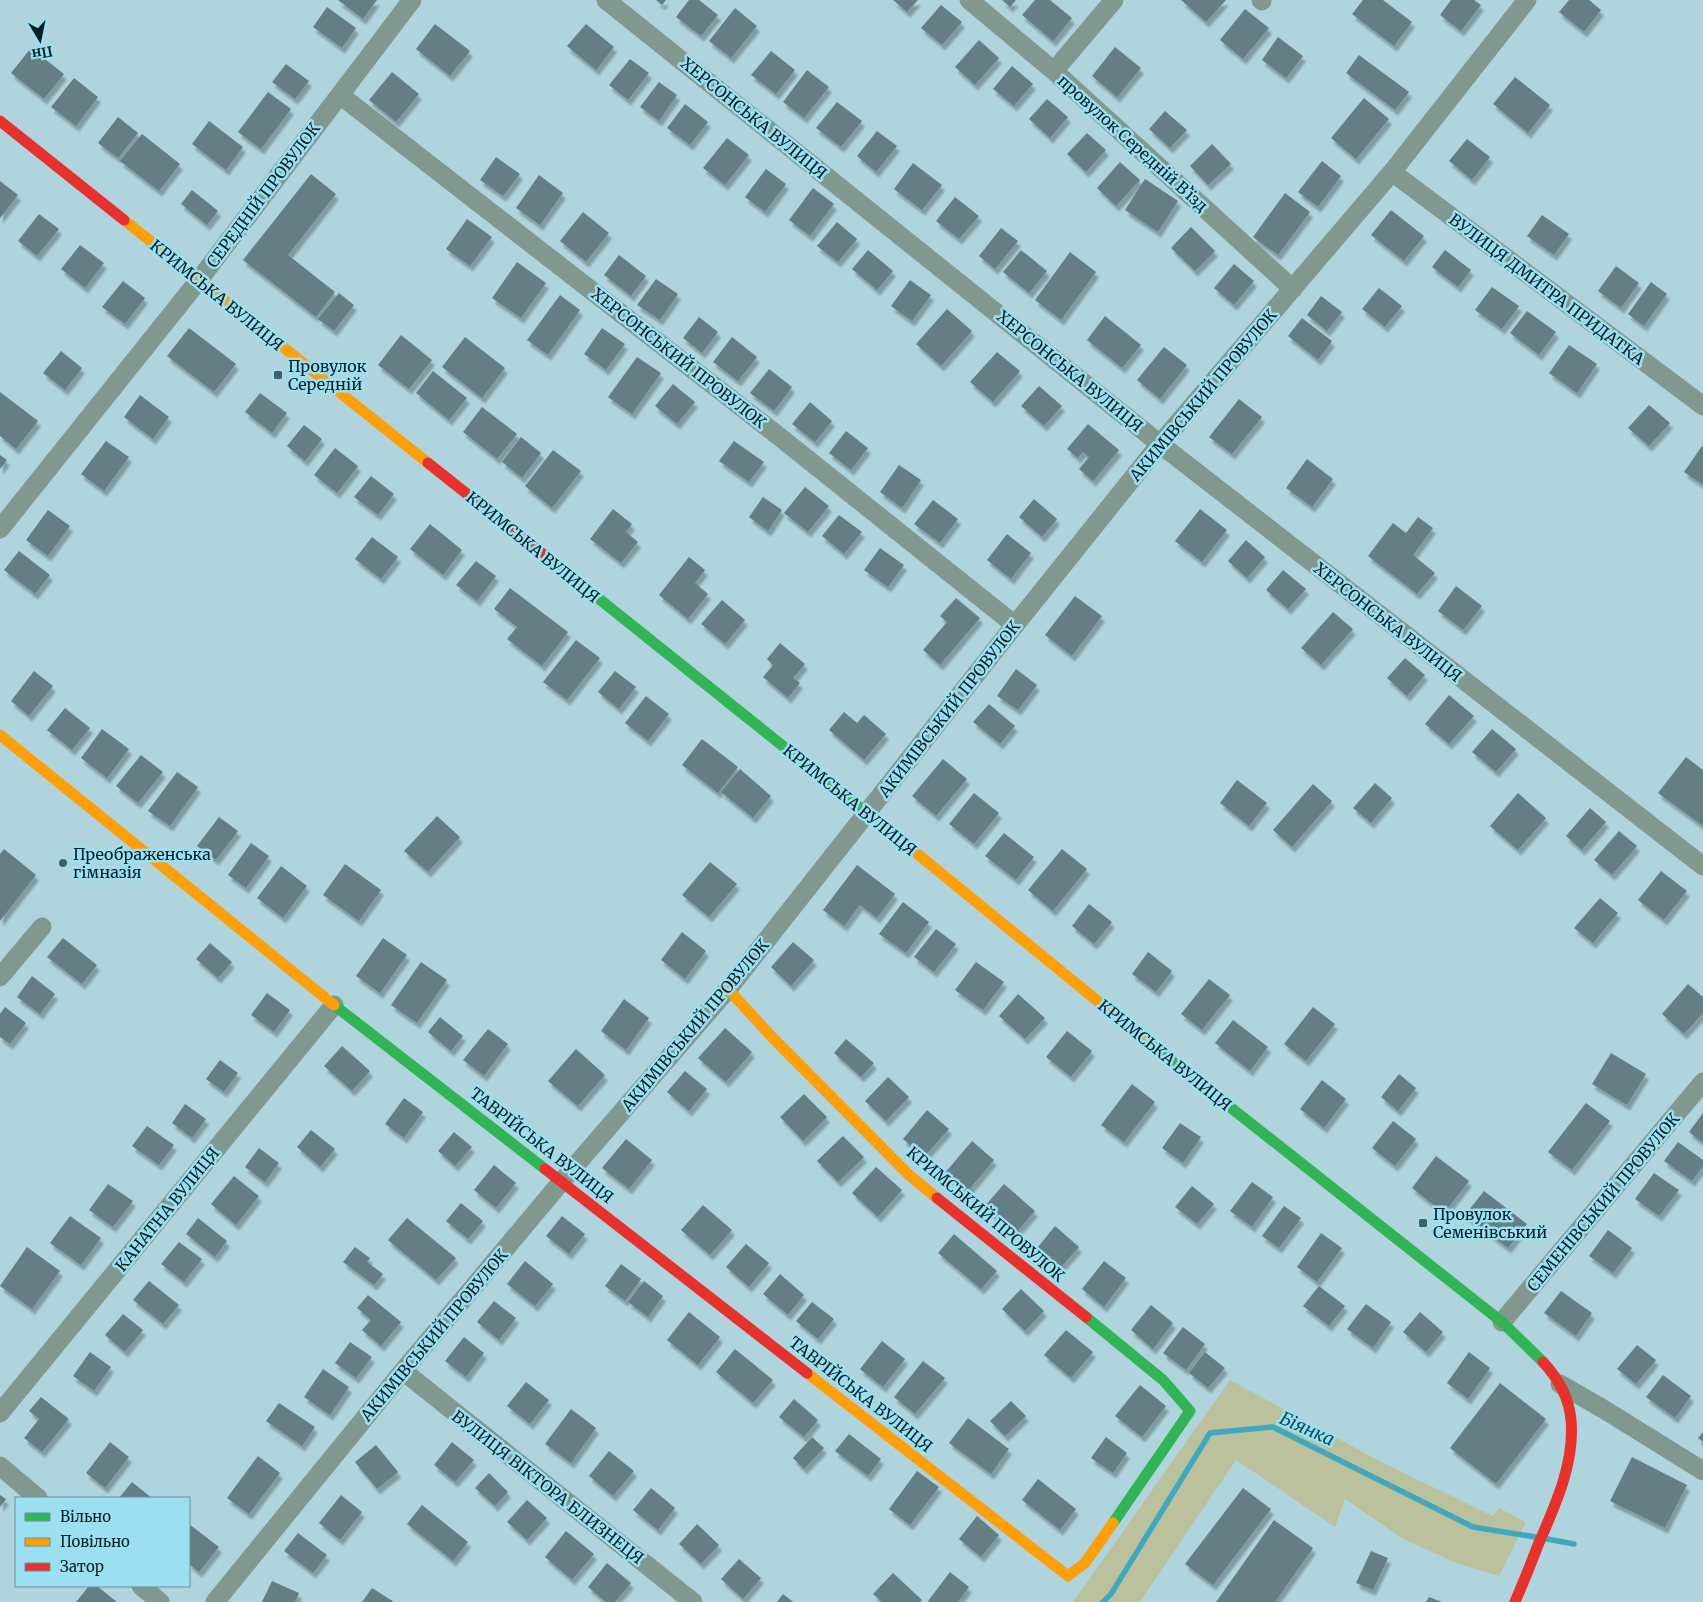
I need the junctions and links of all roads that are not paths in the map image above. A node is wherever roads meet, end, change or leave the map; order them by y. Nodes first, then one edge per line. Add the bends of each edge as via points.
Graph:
1 (412, 0) edge
2 (606, 0) edge
3 (969, 0) edge
4 (1114, 0) edge
5 (1527, 0) edge
6 (1054, 71) junction
7 (340, 95) junction
8 (0, 121) edge
9 (1392, 172) junction
10 (199, 280) junction
11 (1293, 289) junction
12 (1703, 406) edge
13 (1160, 444) junction
14 (0, 529) edge
15 (1015, 625) junction
16 (0, 735) edge
17 (867, 813) junction
18 (1703, 866) edge
19 (42, 926) dead end
20 (0, 977) edge
21 (728, 989) junction
22 (334, 1005) junction
23 (1703, 1082) edge
24 (562, 1181) junction
25 (1502, 1322) junction
26 (403, 1372) junction
27 (1560, 1384) junction
28 (0, 1414) edge
29 (0, 1466) edge
30 (1703, 1471) edge
31 (37, 1497) edge
32 (1068, 1576) joint
33 (142, 1587) edge
34 (160, 1602) edge
35 (215, 1602) edge
36 (694, 1602) edge
37 (1515, 1602) edge

1 - 7 street, СЕРЕДНІЙ ПРОВУЛОК
2 - 13 street, ХЕРСОНСЬКА ВУЛИЦЯ
3 - 6 street, провулок Середній Вʼїзд
4 - 6 street
5 - 9 street, АКИМІВСЬКИЙ ПРОВУЛОК
6 - 11 street, провулок Середній Вʼїзд
7 - 10 street, СЕРЕДНІЙ ПРОВУЛОК
7 - 15 street, ХЕРСОНСЬКИЙ ПРОВУЛОК via 776,434
8 - 10 street, КРИМСЬКА ВУЛИЦЯ
9 - 11 street, АКИМІВСЬКИЙ ПРОВУЛОК
9 - 12 street, ВУЛИЦЯ ДМИТРА ПРИДАТКА
10 - 14 street, СЕРЕДНІЙ ПРОВУЛОК
10 - 17 street, КРИМСЬКА ВУЛИЦЯ
11 - 13 street, АКИМІВСЬКИЙ ПРОВУЛОК
13 - 15 street, АКИМІВСЬКИЙ ПРОВУЛОК
13 - 18 street, ХЕРСОНСЬКА ВУЛИЦЯ
15 - 17 street, АКИМІВСЬКИЙ ПРОВУЛОК
16 - 22 street, ТАВРІЙСЬКА ВУЛИЦЯ
17 - 21 street, АКИМІВСЬКИЙ ПРОВУЛОК
17 - 25 street, КРИМСЬКА ВУЛИЦЯ via 1144,1039
19 - 20 street
21 - 24 street, АКИМІВСЬКИЙ ПРОВУЛОК
21 - 32 street, КРИМСЬКИЙ ПРОВУЛОК via 909,1175 1163,1380 1190,1411 1085,1563
22 - 24 street, ТАВРІЙСЬКА ВУЛИЦЯ
22 - 28 street, КАНАТНА ВУЛИЦЯ
23 - 25 street, СЕМЕНІВСЬКИЙ ПРОВУЛОК
24 - 26 street, АКИМІВСЬКИЙ ПРОВУЛОК
24 - 32 street, ТАВРІЙСЬКА ВУЛИЦЯ
25 - 27 street, КРИМСЬКА ВУЛИЦЯ via 1546,1364
26 - 35 street, АКИМІВСЬКИЙ ПРОВУЛОК
26 - 36 street, ВУЛИЦЯ ВІКТОРА БЛИЗНЕЦЯ
27 - 30 street, КРИМСЬКА ВУЛИЦЯ
27 - 37 street via 1572,1413 1566,1473
29 - 31 street
33 - 34 street

